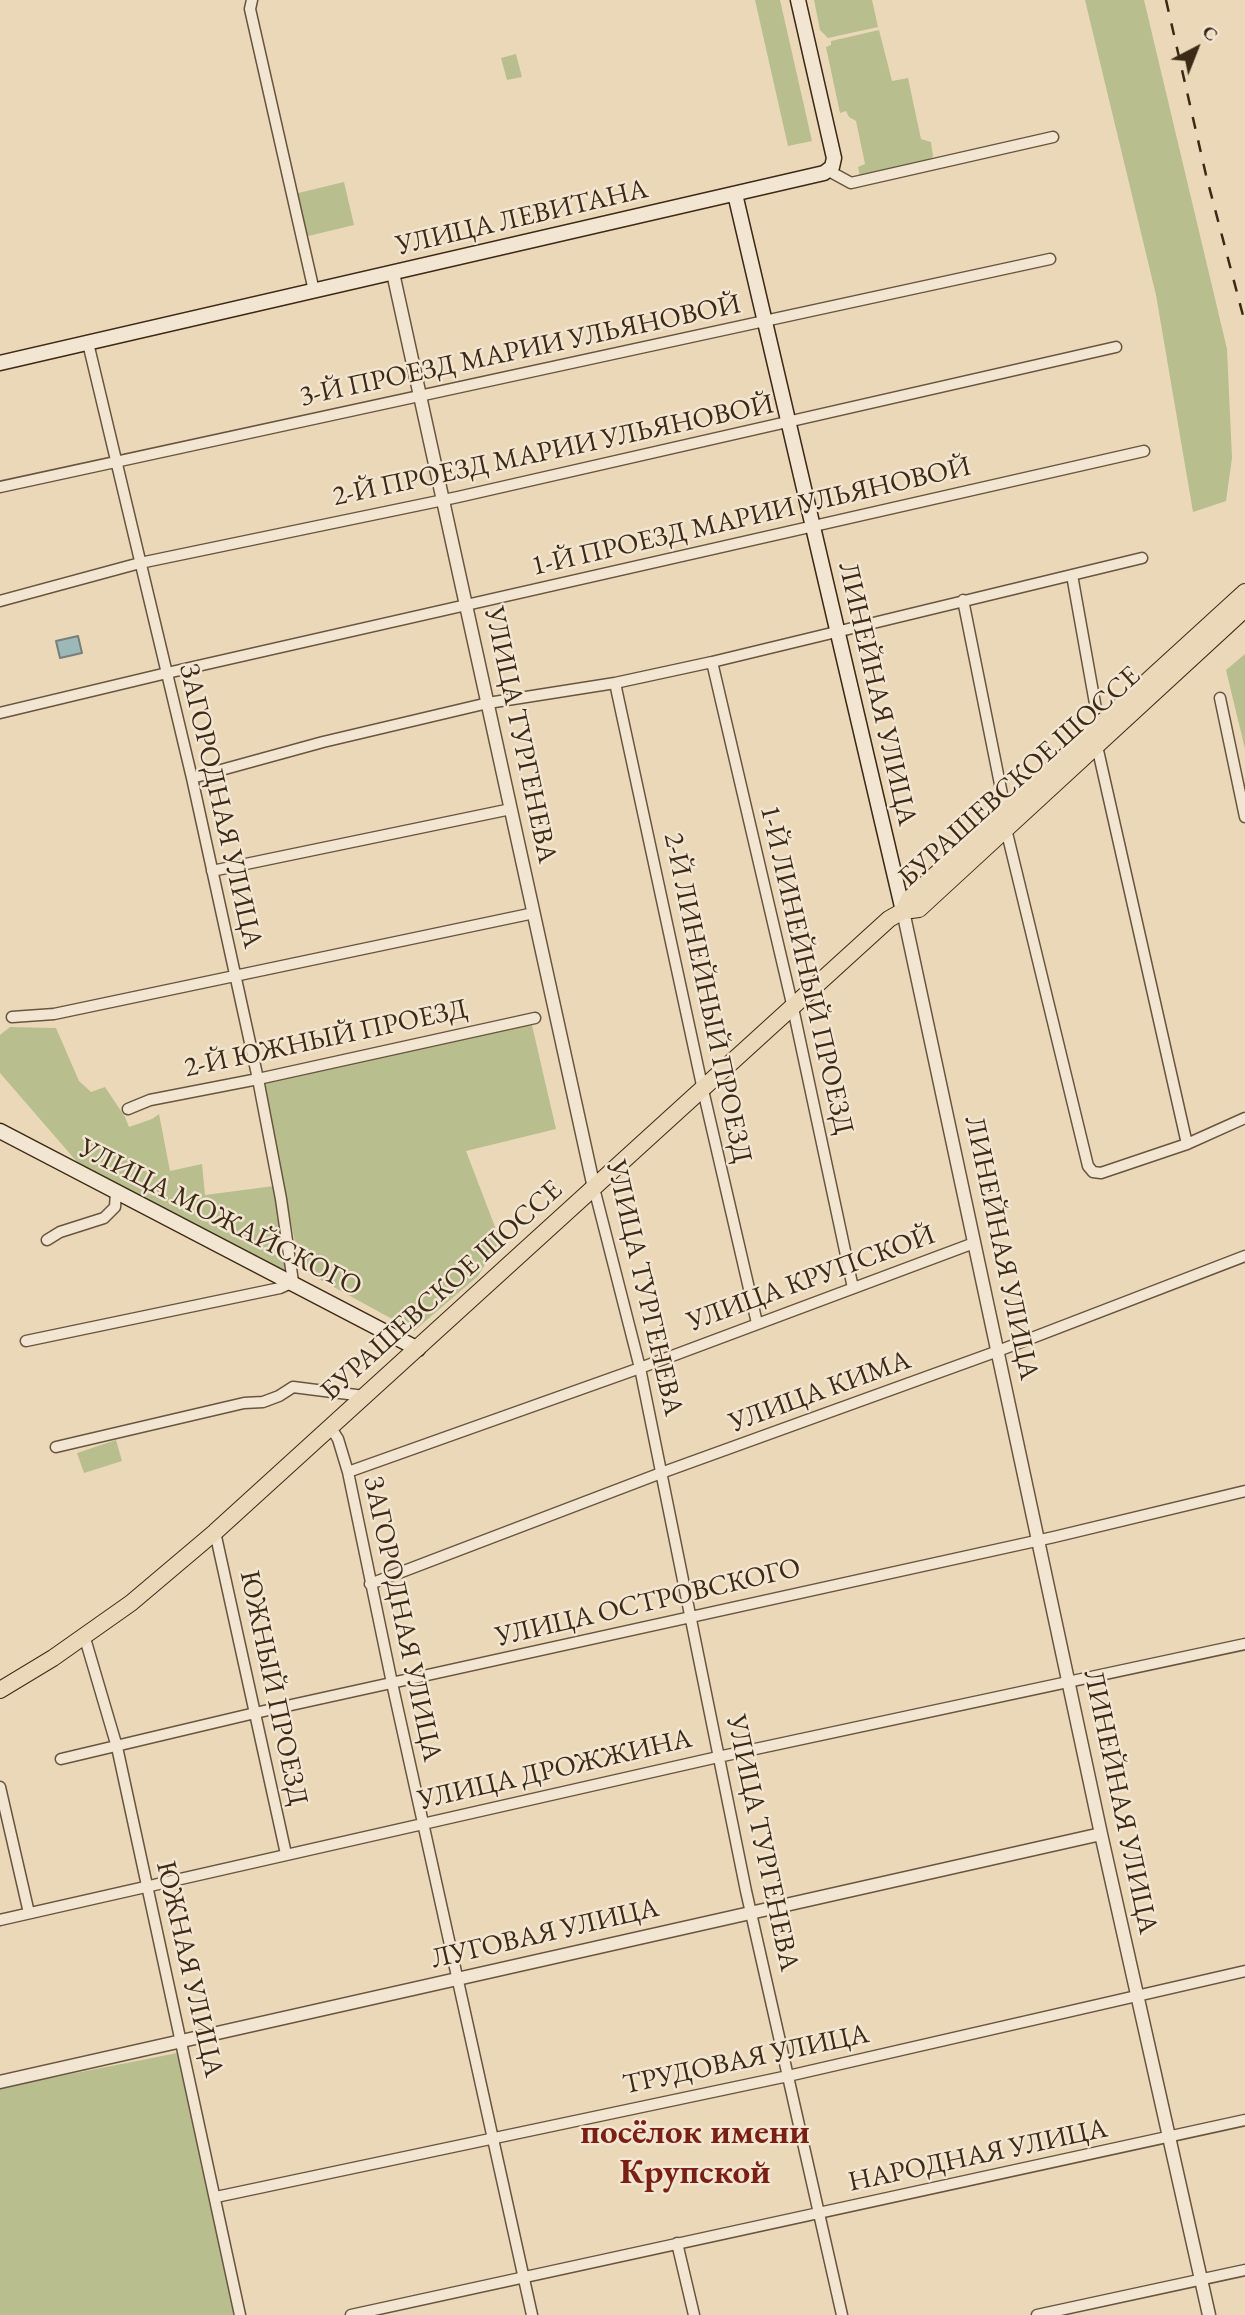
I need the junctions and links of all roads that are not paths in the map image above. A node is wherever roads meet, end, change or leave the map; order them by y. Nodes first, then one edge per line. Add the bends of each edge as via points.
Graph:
1 (252, 0) edge
2 (798, 0) edge
3 (1052, 137) dead end
4 (829, 171) junction
5 (734, 194) junction
6 (1051, 259) dead end
7 (393, 273) junction
8 (314, 291) junction
9 (765, 321) junction
10 (88, 343) junction
11 (1116, 347) dead end
12 (0, 363) edge
13 (420, 396) junction
14 (789, 423) junction
15 (1144, 451) dead end
16 (117, 462) junction
17 (0, 487) edge
18 (443, 500) junction
19 (813, 527) junction
20 (1142, 558) dead end
21 (140, 562) junction
22 (1072, 575) junction
23 (1245, 592) edge
24 (963, 600) junction
25 (0, 601) edge
26 (466, 606) junction
27 (1245, 609) edge
28 (838, 631) junction
29 (712, 662) junction
30 (167, 673) junction
31 (1165, 674) junction
32 (615, 683) junction
33 (1220, 698) dead end
34 (488, 704) junction
35 (1096, 709) dead end
36 (0, 713) edge
37 (1097, 746) junction
38 (192, 778) junction
39 (1008, 808) junction
40 (511, 809) junction
41 (1245, 817) edge
42 (1004, 830) junction
43 (212, 871) junction
44 (903, 911) junction
45 (534, 913) junction
46 (235, 976) junction
47 (793, 1008) junction
48 (12, 1017) dead end
49 (535, 1018) dead end
50 (258, 1079) junction
51 (703, 1090) junction
52 (128, 1108) dead end
53 (1245, 1118) edge
54 (0, 1131) edge
55 (1187, 1144) junction
56 (594, 1188) junction
57 (116, 1200) junction
58 (47, 1240) dead end
59 (974, 1243) junction
60 (1245, 1256) edge
61 (293, 1282) junction
62 (853, 1288) junction
63 (757, 1323) junction
64 (26, 1341) dead end
65 (418, 1349) junction
66 (998, 1351) junction
67 (640, 1368) junction
68 (364, 1396) junction
69 (331, 1427) junction
70 (56, 1447) dead end
71 (348, 1472) junction
72 (662, 1474) junction
73 (1245, 1491) edge
74 (215, 1532) junction
75 (1038, 1539) junction
76 (370, 1584) junction
77 (690, 1617) junction
78 (84, 1635) junction
79 (1245, 1644) edge
80 (1069, 1682) junction
81 (392, 1683) junction
82 (0, 1690) edge
83 (255, 1713) junction
84 (117, 1747) junction
85 (718, 1757) junction
86 (61, 1759) dead end
87 (0, 1787) edge
88 (423, 1823) junction
89 (1101, 1834) junction
90 (286, 1854) junction
91 (147, 1887) junction
92 (29, 1913) junction
93 (751, 1913) junction
94 (0, 1920) edge
95 (1245, 1971) edge
96 (457, 1980) junction
97 (1137, 1994) junction
98 (183, 2042) junction
99 (788, 2076) junction
100 (0, 2082) edge
101 (1245, 2120) edge
102 (493, 2138) junction
103 (1169, 2138) junction
104 (215, 2197) junction
105 (819, 2214) junction
106 (677, 2243) junction
107 (1245, 2270) edge
108 (523, 2277) junction
109 (1201, 2279) junction
110 (240, 2315) edge
111 (351, 2315) edge
112 (532, 2315) edge
113 (694, 2315) edge
114 (842, 2315) edge
115 (1037, 2315) edge
116 (1209, 2315) edge

1 - 8 street via 250,9
2 - 4 main road via 834,158
3 - 4 street via 851,183
4 - 5 main road, УЛИЦА ЛЕВИТАНА
5 - 7 main road, УЛИЦА ЛЕВИТАНА
5 - 9 main road, ЛИНЕЙНАЯ УЛИЦА
6 - 9 street, 3-Й ПРОЕЗД МАРИИ УЛЬЯНОВОЙ
7 - 8 main road, УЛИЦА ЛЕВИТАНА
7 - 13 street, УЛИЦА ТУРГЕНЕВА
8 - 10 main road, УЛИЦА ЛЕВИТАНА
9 - 13 street, 3-Й ПРОЕЗД МАРИИ УЛЬЯНОВОЙ
9 - 14 main road, ЛИНЕЙНАЯ УЛИЦА
10 - 12 main road, УЛИЦА ЛЕВИТАНА
10 - 16 street, ЗАГОРОДНАЯ УЛИЦА
11 - 14 street, 2-Й ПРОЕЗД МАРИИ УЛЬЯНОВОЙ
13 - 16 street, 3-Й ПРОЕЗД МАРИИ УЛЬЯНОВОЙ
13 - 18 street, УЛИЦА ТУРГЕНЕВА
14 - 18 street, 2-Й ПРОЕЗД МАРИИ УЛЬЯНОВОЙ
14 - 19 main road, ЛИНЕЙНАЯ УЛИЦА
15 - 19 street, 1-Й ПРОЕЗД МАРИИ УЛЬЯНОВОЙ
16 - 17 street, 3-Й ПРОЕЗД МАРИИ УЛЬЯНОВОЙ
16 - 21 street, ЗАГОРОДНАЯ УЛИЦА
18 - 21 street, 2-Й ПРОЕЗД МАРИИ УЛЬЯНОВОЙ
18 - 26 street, УЛИЦА ТУРГЕНЕВА
19 - 26 street, 1-Й ПРОЕЗД МАРИИ УЛЬЯНОВОЙ
19 - 28 main road, ЛИНЕЙНАЯ УЛИЦА
20 - 22 street
21 - 25 street, 2-Й ПРОЕЗД МАРИИ УЛЬЯНОВОЙ
21 - 30 street, ЗАГОРОДНАЯ УЛИЦА
22 - 24 street
22 - 35 street
23 - 31 main road
24 - 28 street
24 - 39 street
26 - 30 street, 1-Й ПРОЕЗД МАРИИ УЛЬЯНОВОЙ
26 - 34 street, УЛИЦА ТУРГЕНЕВА
27 - 31 main road
28 - 29 street
28 - 44 main road, ЛИНЕЙНАЯ УЛИЦА
29 - 32 street
29 - 47 street, 1-Й ЛИНЕЙНЫЙ ПРОЕЗД
30 - 36 street, 1-Й ПРОЕЗД МАРИИ УЛЬЯНОВОЙ
30 - 38 street, ЗАГОРОДНАЯ УЛИЦА
31 - 37 main road, БУРАШЕВСКОЕ ШОССЕ
31 - 39 main road, БУРАШЕВСКОЕ ШОССЕ
32 - 34 street
32 - 51 street, 2-Й ЛИНЕЙНЫЙ ПРОЕЗД
33 - 41 street
34 - 38 street
34 - 40 street, УЛИЦА ТУРГЕНЕВА
37 - 42 main road, БУРАШЕВСКОЕ ШОССЕ
37 - 55 street
38 - 43 street, ЗАГОРОДНАЯ УЛИЦА
39 - 44 main road, БУРАШЕВСКОЕ ШОССЕ via 908,899
40 - 43 street
40 - 45 street, УЛИЦА ТУРГЕНЕВА
42 - 44 main road, БУРАШЕВСКОЕ ШОССЕ via 919,909
42 - 55 street via 1087,1166 1101,1173
43 - 46 street, ЗАГОРОДНАЯ УЛИЦА
44 - 47 main road, БУРАШЕВСКОЕ ШОССЕ
44 - 59 street, ЛИНЕЙНАЯ УЛИЦА
45 - 46 street
45 - 56 street, УЛИЦА ТУРГЕНЕВА
46 - 48 street via 54,1014
46 - 50 street, ЗАГОРОДНАЯ УЛИЦА
47 - 51 main road, БУРАШЕВСКОЕ ШОССЕ
47 - 62 street, 1-Й ЛИНЕЙНЫЙ ПРОЕЗД
49 - 50 street, 2-Й ЮЖНЫЙ ПРОЕЗД
50 - 52 street, 2-Й ЮЖНЫЙ ПРОЕЗД
50 - 61 street, ЗАГОРОДНАЯ УЛИЦА
51 - 56 main road, БУРАШЕВСКОЕ ШОССЕ
51 - 63 street, 2-Й ЛИНЕЙНЫЙ ПРОЕЗД
53 - 55 street
54 - 57 main road, УЛИЦА МОЖАЙСКОГО
56 - 65 main road, БУРАШЕВСКОЕ ШОССЕ
56 - 67 street, УЛИЦА ТУРГЕНЕВА
57 - 58 street via 104,1218
57 - 61 main road, УЛИЦА МОЖАЙСКОГО
59 - 62 street, УЛИЦА КРУПСКОЙ
59 - 66 street, ЛИНЕЙНАЯ УЛИЦА
60 - 66 street, УЛИЦА КИМА
61 - 64 street
61 - 65 main road, УЛИЦА МОЖАЙСКОГО
62 - 63 street, УЛИЦА КРУПСКОЙ
63 - 67 street, УЛИЦА КРУПСКОЙ
65 - 68 main road, БУРАШЕВСКОЕ ШОССЕ
66 - 72 street, УЛИЦА КИМА
66 - 75 street, ЛИНЕЙНАЯ УЛИЦА
67 - 71 street, УЛИЦА КРУПСКОЙ
67 - 72 street, УЛИЦА ТУРГЕНЕВА
68 - 69 main road, БУРАШЕВСКОЕ ШОССЕ
68 - 70 street via 293,1387 263,1402
69 - 71 street, ЗАГОРОДНАЯ УЛИЦА
69 - 74 main road, БУРАШЕВСКОЕ ШОССЕ
71 - 76 street, ЗАГОРОДНАЯ УЛИЦА
72 - 76 street, УЛИЦА КИМА
72 - 77 street, УЛИЦА ТУРГЕНЕВА
73 - 75 street, УЛИЦА ОСТРОВСКОГО
74 - 78 main road, БУРАШЕВСКОЕ ШОССЕ via 131,1603
74 - 83 street, ЮЖНЫЙ ПРОЕЗД
75 - 77 street, УЛИЦА ОСТРОВСКОГО
75 - 80 street, ЛИНЕЙНАЯ УЛИЦА
76 - 81 street, ЗАГОРОДНАЯ УЛИЦА
77 - 81 street, УЛИЦА ОСТРОВСКОГО
77 - 85 street, УЛИЦА ТУРГЕНЕВА
78 - 82 main road, БУРАШЕВСКОЕ ШОССЕ
78 - 84 street, ЮЖНАЯ УЛИЦА
79 - 80 street, УЛИЦА ДРОЖЖИНА
80 - 85 street, УЛИЦА ДРОЖЖИНА
80 - 89 street, ЛИНЕЙНАЯ УЛИЦА
81 - 83 street, УЛИЦА ОСТРОВСКОГО
81 - 88 street, ЗАГОРОДНАЯ УЛИЦА
83 - 84 street, УЛИЦА ОСТРОВСКОГО
83 - 90 street, ЮЖНЫЙ ПРОЕЗД
84 - 86 street, УЛИЦА ОСТРОВСКОГО
84 - 91 street, ЮЖНАЯ УЛИЦА
85 - 88 street, УЛИЦА ДРОЖЖИНА
85 - 93 street, УЛИЦА ТУРГЕНЕВА
87 - 92 street
88 - 90 street, УЛИЦА ДРОЖЖИНА
88 - 96 street, ЗАГОРОДНАЯ УЛИЦА
89 - 93 street, ЛУГОВАЯ УЛИЦА
89 - 97 street, ЛИНЕЙНАЯ УЛИЦА
90 - 91 street, УЛИЦА ДРОЖЖИНА
91 - 92 street, УЛИЦА ДРОЖЖИНА
91 - 98 street, ЮЖНАЯ УЛИЦА
92 - 94 street, УЛИЦА ДРОЖЖИНА
93 - 96 street, ЛУГОВАЯ УЛИЦА
93 - 99 street, УЛИЦА ТУРГЕНЕВА
95 - 97 street, ТРУДОВАЯ УЛИЦА
96 - 98 street, ЛУГОВАЯ УЛИЦА
96 - 102 street, ЗАГОРОДНАЯ УЛИЦА
97 - 99 street, ТРУДОВАЯ УЛИЦА
97 - 103 street, ЛИНЕЙНАЯ УЛИЦА
98 - 100 street, ЛУГОВАЯ УЛИЦА
98 - 104 street, ЮЖНАЯ УЛИЦА
99 - 102 street, ТРУДОВАЯ УЛИЦА
99 - 105 street, УЛИЦА ТУРГЕНЕВА
101 - 103 street, НАРОДНАЯ УЛИЦА
102 - 104 street, ТРУДОВАЯ УЛИЦА
102 - 108 street, ЗАГОРОДНАЯ УЛИЦА
103 - 105 street, НАРОДНАЯ УЛИЦА
103 - 109 street, ЛИНЕЙНАЯ УЛИЦА
104 - 110 street, ЮЖНАЯ УЛИЦА
105 - 106 street, НАРОДНАЯ УЛИЦА
105 - 114 street, УЛИЦА ТУРГЕНЕВА
106 - 108 street, НАРОДНАЯ УЛИЦА
106 - 113 street
107 - 109 street
108 - 111 street, НАРОДНАЯ УЛИЦА
108 - 112 street, ЗАГОРОДНАЯ УЛИЦА
109 - 115 street
109 - 116 street, ЛИНЕЙНАЯ УЛИЦА

